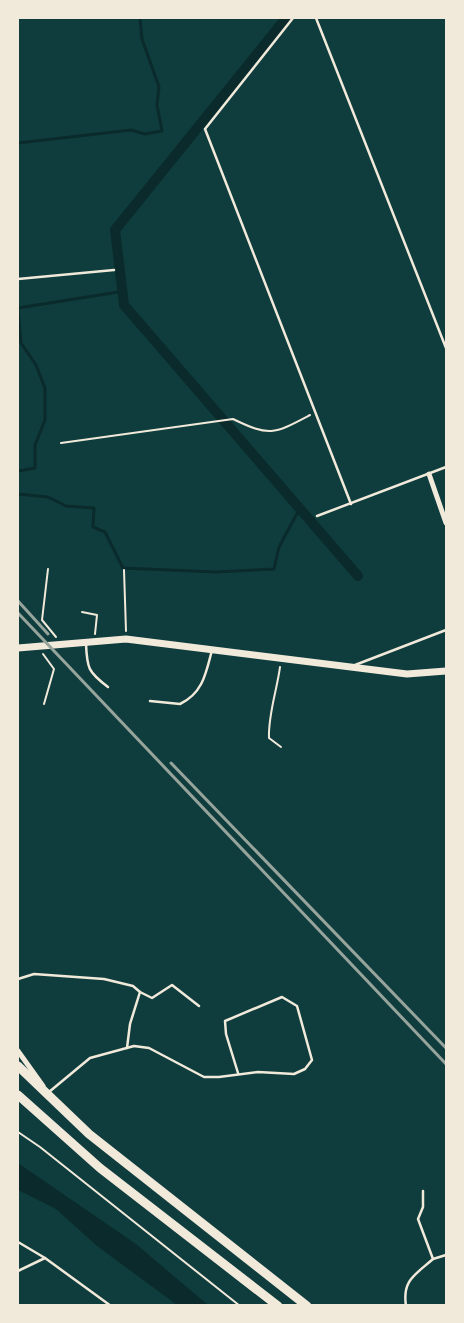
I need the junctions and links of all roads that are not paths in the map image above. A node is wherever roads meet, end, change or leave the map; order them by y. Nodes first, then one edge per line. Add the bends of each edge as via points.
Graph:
1 (293, 18) edge
2 (316, 18) edge
3 (114, 270) dead end
4 (18, 280) edge
5 (446, 348) edge
6 (446, 467) edge
7 (429, 474) junction
8 (352, 504) junction
9 (317, 516) dead end
10 (446, 523) edge
11 (446, 630) edge
12 (86, 642) junction
13 (18, 648) edge
14 (212, 650) junction
15 (349, 667) junction
16 (446, 671) edge
17 (108, 687) dead end
18 (150, 701) dead end
19 (18, 979) edge
20 (140, 992) junction
21 (199, 1006) dead end
22 (127, 1048) junction
23 (18, 1051) edge
24 (18, 1066) edge
25 (238, 1073) junction
26 (48, 1093) junction
27 (18, 1095) edge
28 (423, 1191) dead end
29 (18, 1242) edge
30 (446, 1256) edge
31 (45, 1258) junction
32 (433, 1259) junction
33 (18, 1271) edge
34 (111, 1306) edge
35 (278, 1306) edge
36 (307, 1306) edge
37 (406, 1306) edge

1 - 8 lane via 204,129
2 - 5 lane
3 - 4 lane
6 - 7 lane
7 - 8 lane
7 - 10 street
8 - 9 lane
11 - 15 lane
12 - 13 street
12 - 14 street via 126,639
12 - 17 lane via 87,664 92,675
14 - 15 street
14 - 18 lane via 203,682 195,694 180,704
15 - 16 street via 407,674
19 - 20 lane via 34,974 104,979 133,986
20 - 21 lane via 152,998 172,985
20 - 22 lane via 130,1024
22 - 25 lane via 149,1048 204,1077 219,1078
22 - 26 lane via 90,1058
23 - 26 street
24 - 26 main road
25 - 25 lane via 294,1074 305,1068 312,1060 297,1006 282,997 225,1021
26 - 36 main road via 97,1140
27 - 35 main road via 100,1168
28 - 32 lane via 423,1207 418,1219
29 - 31 lane
30 - 32 lane
31 - 33 lane
31 - 34 lane
32 - 37 lane via 408,1281 404,1292

